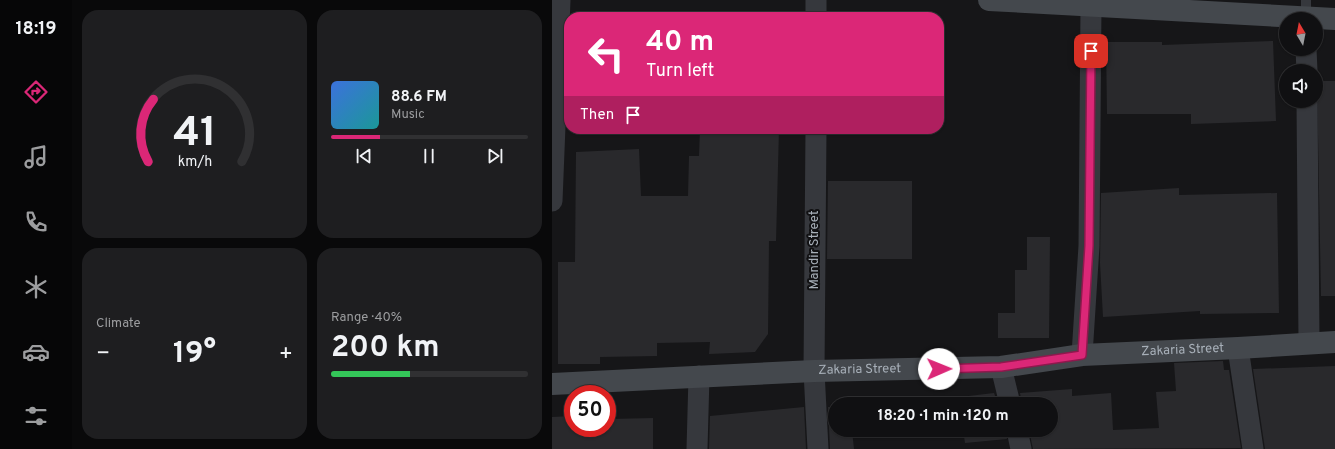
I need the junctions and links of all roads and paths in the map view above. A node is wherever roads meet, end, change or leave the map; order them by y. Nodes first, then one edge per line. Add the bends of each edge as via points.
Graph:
1 (560, 0) edge
2 (816, 0) edge
3 (989, 0) edge
4 (1149, 5) edge
5 (1092, 6) junction
6 (816, 12) edge
7 (1306, 12) edge
8 (1323, 16) edge
9 (1335, 19) edge
10 (1307, 108) edge
11 (816, 134) edge
12 (552, 201) edge
13 (1309, 342) junction
14 (1335, 342) edge
15 (1238, 348) junction
16 (1082, 355) junction
17 (1001, 367) junction
18 (814, 371) junction
19 (699, 376) junction
20 (552, 384) edge
21 (1008, 397) edge
22 (1018, 437) edge
23 (697, 449) edge
24 (818, 449) edge
25 (1021, 449) edge
26 (1253, 449) edge

1 - 12 street
2 - 6 street
3 - 5 main road
4 - 5 main road
4 - 7 main road
5 - 16 street via 1089,246
8 - 9 main road
10 - 13 street
11 - 18 street, Mandir Street
13 - 14 main road, Zakaria Street
13 - 15 main road, Zakaria Street
15 - 16 main road, Zakaria Street
15 - 26 street
16 - 17 main road, Zakaria Street
17 - 18 main road, Zakaria Street
17 - 21 street
18 - 19 main road, Zakaria Street
18 - 24 street, Mandir Street
19 - 20 main road, Zakaria Street
19 - 23 street
22 - 25 street

